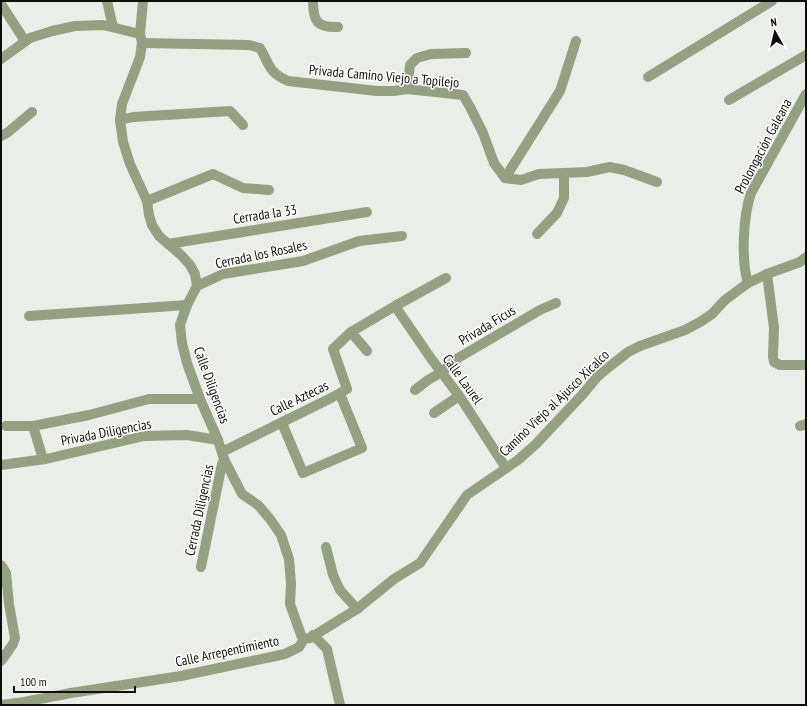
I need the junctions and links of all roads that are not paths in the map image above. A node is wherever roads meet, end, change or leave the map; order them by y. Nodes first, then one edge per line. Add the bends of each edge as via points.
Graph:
1 (107, 1) edge
2 (143, 1) edge
3 (313, 1) edge
4 (772, 1) edge
5 (1, 4) edge
6 (113, 27) junction
7 (338, 27) dead end
8 (141, 39) junction
9 (576, 40) dead end
10 (25, 41) junction
11 (466, 53) dead end
12 (806, 55) edge
13 (1, 59) edge
14 (648, 77) dead end
15 (407, 89) junction
16 (806, 94) edge
17 (729, 100) dead end
18 (32, 112) dead end
19 (120, 120) junction
20 (243, 125) dead end
21 (1, 136) edge
22 (564, 174) junction
23 (505, 178) junction
24 (657, 182) dead end
25 (270, 190) dead end
26 (147, 201) junction
27 (367, 212) dead end
28 (537, 234) dead end
29 (402, 236) dead end
30 (168, 244) junction
31 (806, 257) edge
32 (767, 274) junction
33 (446, 278) dead end
34 (748, 283) junction
35 (197, 286) junction
36 (556, 304) dead end
37 (186, 305) junction
38 (395, 306) junction
39 (29, 316) dead end
40 (351, 332) junction
41 (366, 351) dead end
42 (806, 365) edge
43 (442, 372) junction
44 (415, 390) dead end
45 (340, 394) junction
46 (459, 396) junction
47 (200, 399) junction
48 (434, 413) dead end
49 (282, 423) junction
50 (6, 426) dead end
51 (33, 426) junction
52 (218, 440) junction
53 (223, 456) junction
54 (43, 459) junction
55 (1, 465) edge
56 (506, 468) junction
57 (454, 513) joint
58 (326, 547) dead end
59 (1, 565) edge
60 (200, 567) dead end
61 (357, 609) junction
62 (309, 637) junction
63 (1, 661) edge
64 (1, 705) edge
65 (340, 705) edge

1 - 6 street
2 - 8 street
3 - 7 street via 317,21 325,27
4 - 14 street
5 - 10 street
6 - 8 street, Privada Camino Viejo a Topilejo
6 - 10 street, Privada Camino Viejo a Topilejo via 75,26
8 - 15 street, Privada Camino Viejo a Topilejo via 249,44 260,48 270,69 288,81 377,91
8 - 19 street via 140,57 122,104
9 - 23 street via 560,91
10 - 13 street, Privada Camino Viejo a Topilejo
11 - 15 street via 431,54 417,58 410,65
12 - 17 street
15 - 23 street, Privada Camino Viejo a Topilejo via 463,95 483,133 494,163
16 - 34 street, Prolongación Galeana via 746,207 744,263
18 - 21 street via 7,134
19 - 20 street via 230,111
19 - 26 street via 130,164
22 - 23 street via 539,174 521,180
22 - 24 street via 610,167
22 - 28 street via 564,198 556,213
25 - 26 street via 243,188 213,174
26 - 30 street via 152,225
27 - 30 street, Cerrada la 33
29 - 35 street, Cerrada los Rosales via 359,241 303,261 223,274
30 - 35 street via 190,265
31 - 32 street, Camino Viejo al Ajusco Xicalco via 800,262
32 - 34 street, Camino Viejo al Ajusco Xicalco
32 - 42 street via 774,328 774,362
33 - 38 street, Calle Aztecas
34 - 56 street, Camino Viejo al Ajusco Xicalco via 700,322 628,352 597,377 553,427
35 - 37 street, Calle Diligencias
36 - 43 street, Privada Ficus via 540,310 458,358
37 - 39 street
37 - 47 street, Calle Diligencias via 180,325 182,343
38 - 40 street, Calle Aztecas
38 - 43 street, Calle Laurel
40 - 41 street
40 - 45 street, Calle Aztecas via 333,348 347,389
43 - 44 street, Privada Ficus
43 - 46 street, Calle Laurel
45 - 49 street, Calle Aztecas
45 - 49 street via 362,448 303,473
46 - 48 street
46 - 56 street, Calle Laurel
47 - 51 street via 149,399
47 - 52 street, Calle Diligencias
49 - 53 street, Calle Aztecas
50 - 51 street
51 - 54 street
52 - 53 street, Calle Diligencias
52 - 54 street, Privada Diligencias via 188,435 144,436
53 - 60 street, Cerrada Diligencias
53 - 62 street, Calle Diligencias via 242,494 258,505 281,535 289,559 292,584 290,604 301,635
54 - 55 street, Privada Diligencias
56 - 57 street, Camino Viejo al Ajusco Xicalco via 467,495
57 - 61 street, Calle Arrepentimiento via 420,563 394,579
58 - 61 street via 333,575 340,590
59 - 63 street via 6,573 15,638 14,644
61 - 62 street, Calle Arrepentimiento
62 - 64 street, Calle Arrepentimiento via 299,647 285,654 181,676
62 - 65 street, Calle Diligencias via 327,649

